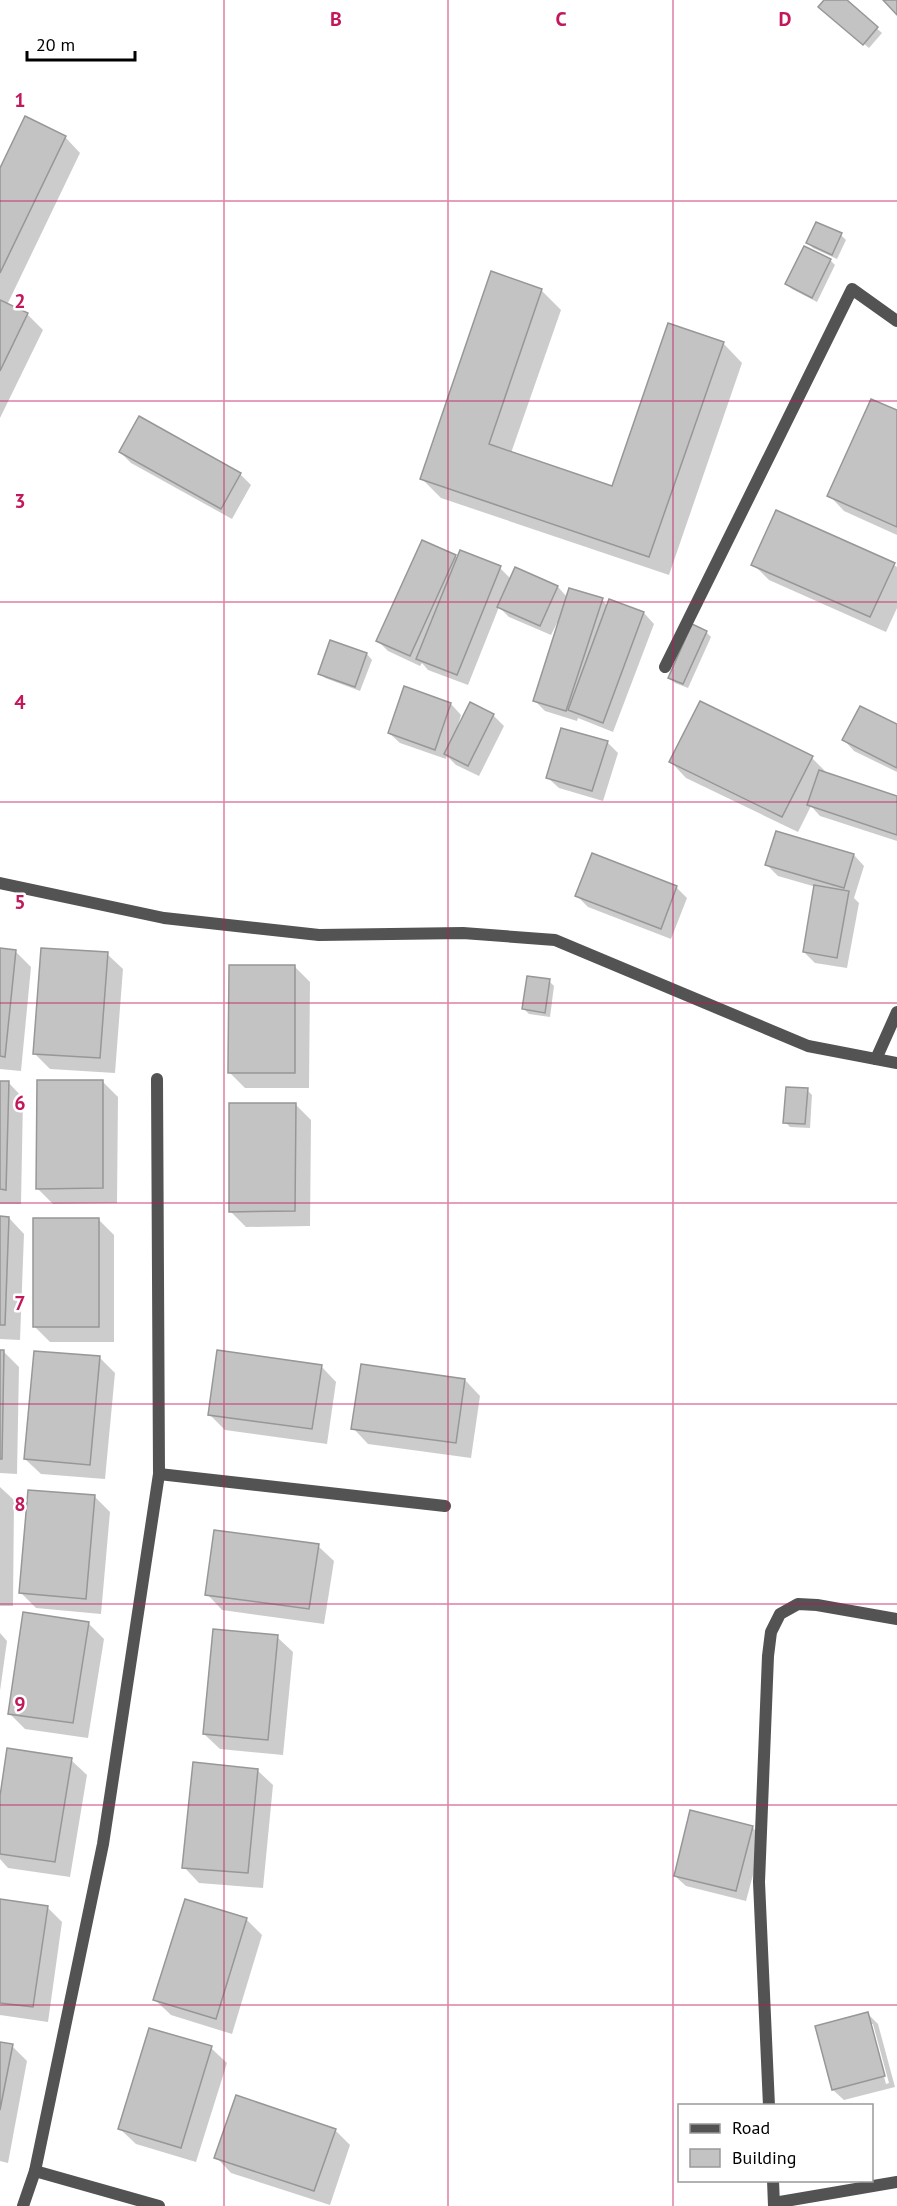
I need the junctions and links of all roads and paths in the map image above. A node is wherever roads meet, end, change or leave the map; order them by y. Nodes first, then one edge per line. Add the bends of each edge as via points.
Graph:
1 (897, 321) edge
2 (665, 667) dead end
3 (0, 883) edge
4 (897, 1012) edge
5 (876, 1059) junction
6 (897, 1063) edge
7 (157, 1079) dead end
8 (159, 1474) junction
9 (445, 1506) dead end
10 (897, 1619) edge
11 (769, 2104) edge
12 (35, 2171) junction
13 (773, 2182) edge
14 (897, 2182) edge
15 (774, 2205) edge
16 (23, 2206) edge
17 (159, 2206) edge

1 - 2 street via 852,289
3 - 5 street via 164,918 319,935 463,933 555,940 808,1046
4 - 5 street
5 - 6 street
7 - 8 street
8 - 9 street
8 - 12 street via 103,1844
10 - 11 street via 798,1604 780,1614 771,1632 759,1882
12 - 16 street
12 - 17 street
13 - 15 street
14 - 15 street

